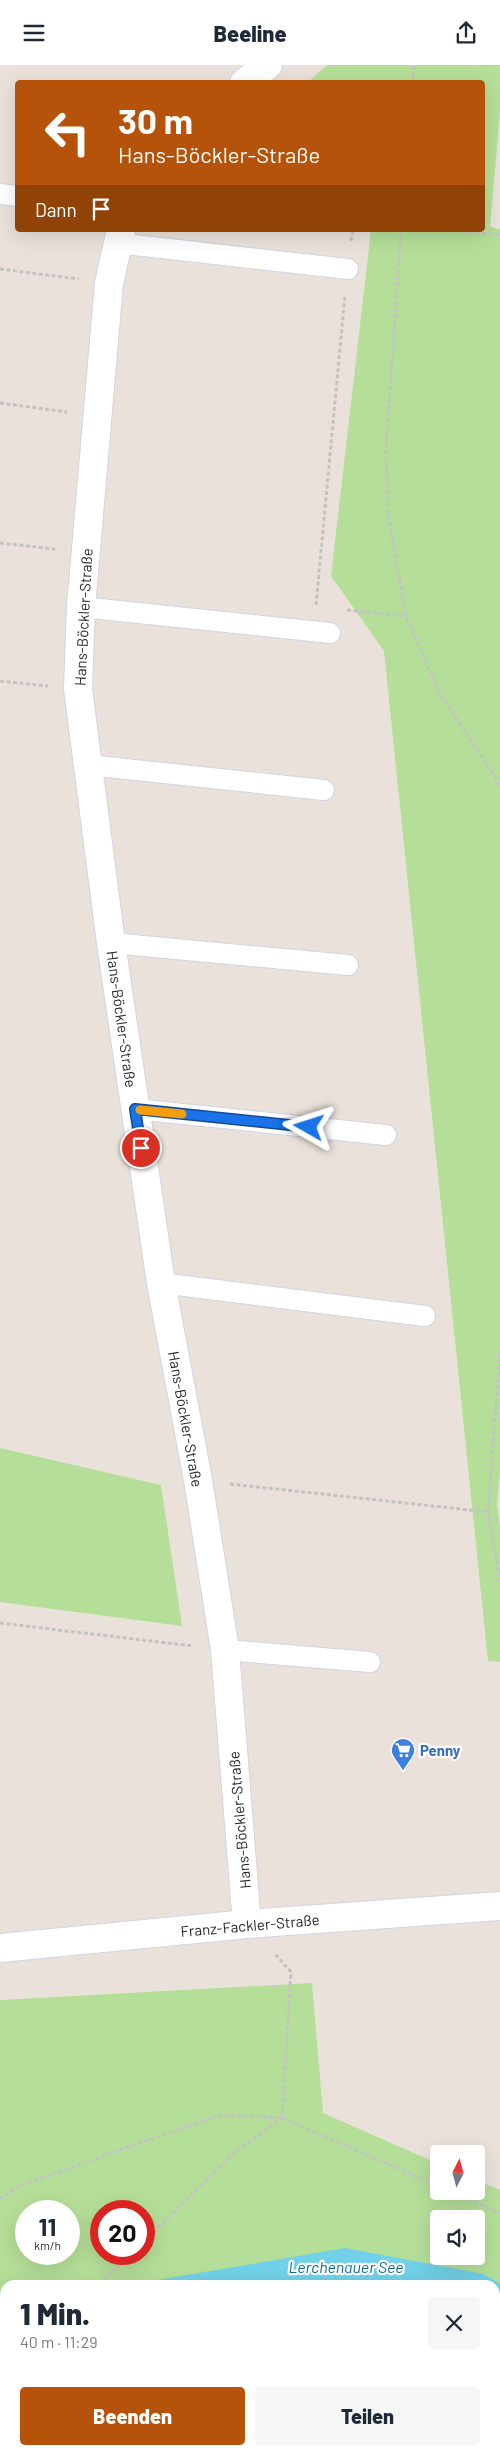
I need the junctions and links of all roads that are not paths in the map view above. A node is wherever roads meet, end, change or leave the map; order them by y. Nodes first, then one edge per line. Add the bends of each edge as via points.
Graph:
1 (268, 65) edge
2 (248, 80) edge
3 (0, 194) edge
4 (15, 196) edge
5 (119, 237) edge
6 (348, 269) road end
7 (81, 607) junction
8 (330, 633) dead end
9 (88, 765) junction
10 (324, 790) dead end
11 (110, 943) junction
12 (348, 965) dead end
13 (135, 1109) junction
14 (386, 1135) dead end
15 (161, 1283) junction
16 (425, 1316) dead end
17 (225, 1650) junction
18 (370, 1661) dead end
19 (500, 1906) edge
20 (247, 1924) junction
21 (0, 1948) edge

1 - 2 street
3 - 4 lane
5 - 6 lane
5 - 7 street, Hans-Böckler-Straße via 109,283
7 - 8 lane
7 - 9 street, Hans-Böckler-Straße via 78,689
9 - 10 lane
9 - 11 street, Hans-Böckler-Straße
11 - 12 lane
11 - 13 street, Hans-Böckler-Straße
13 - 14 lane
13 - 15 street, Hans-Böckler-Straße
15 - 16 lane
15 - 17 street, Hans-Böckler-Straße
17 - 18 lane
17 - 20 street, Hans-Böckler-Straße
19 - 20 street, Franz-Fackler-Straße
20 - 21 street, Franz-Fackler-Straße

